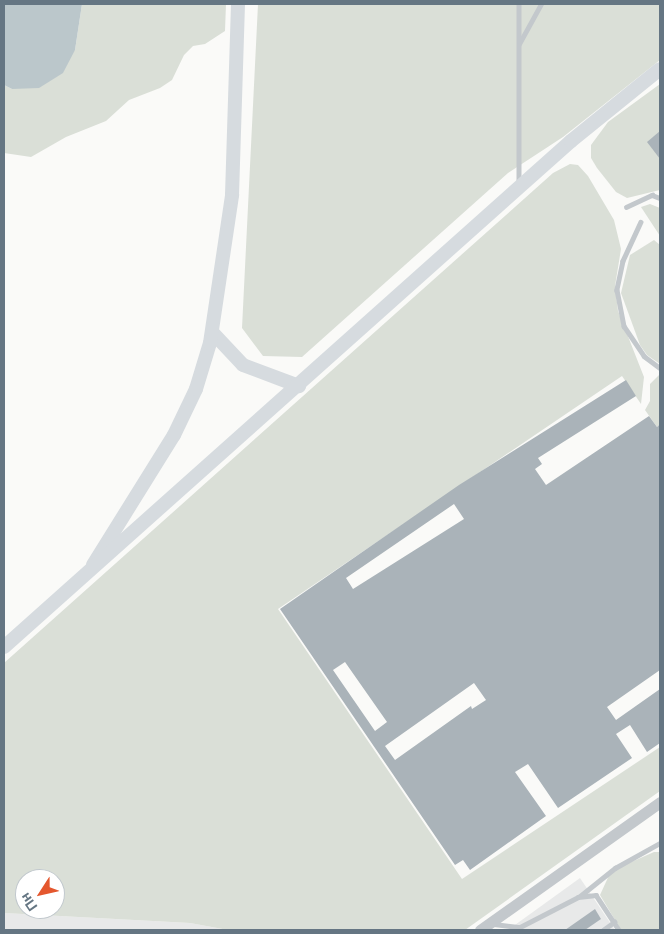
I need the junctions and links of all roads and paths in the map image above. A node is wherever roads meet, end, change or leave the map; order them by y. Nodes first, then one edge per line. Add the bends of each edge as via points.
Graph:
1 (238, 4) edge
2 (520, 4) edge
3 (541, 4) edge
4 (519, 45) junction
5 (660, 69) edge
6 (520, 188) junction
7 (660, 198) edge
8 (626, 207) dead end
9 (641, 222) dead end
10 (212, 332) junction
11 (660, 368) edge
12 (299, 386) junction
13 (88, 574) junction
14 (4, 647) edge
15 (660, 802) edge
16 (660, 843) edge
17 (578, 896) junction
18 (614, 922) junction
19 (490, 923) junction
20 (480, 930) edge
21 (603, 930) edge
22 (619, 930) edge

1 - 10 main road via 232,195
2 - 4 lane
3 - 4 lane
4 - 6 lane
5 - 6 main road via 609,108
6 - 12 main road
7 - 8 lane via 652,195
9 - 11 lane via 623,261 617,290 624,326 644,356
10 - 12 main road via 243,365
10 - 13 main road via 199,379 174,435
12 - 13 main road
13 - 14 main road
15 - 19 street
16 - 17 lane via 614,868
17 - 18 lane via 596,895
17 - 19 lane via 520,927
18 - 21 lane
18 - 22 lane
19 - 20 street

